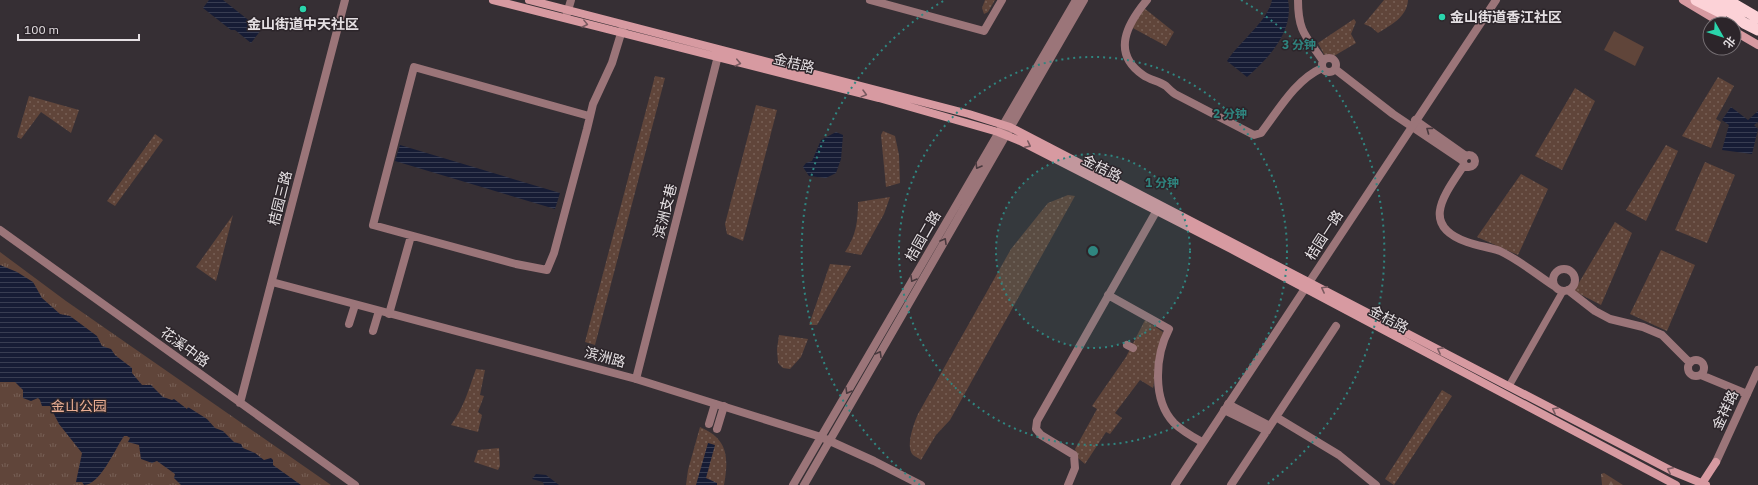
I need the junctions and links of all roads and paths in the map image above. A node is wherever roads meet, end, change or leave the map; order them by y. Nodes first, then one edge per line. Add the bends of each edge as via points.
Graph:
1 (345, 0) edge
2 (493, 0) edge
3 (529, 0) edge
4 (571, 0) edge
5 (870, 0) edge
6 (1002, 0) edge
7 (1076, 0) edge
8 (1084, 0) edge
9 (1147, 0) edge
10 (1298, 0) edge
11 (1496, 0) edge
12 (1683, 0) edge
13 (1696, 0) edge
14 (1714, 0) edge
15 (1727, 0) edge
16 (541, 1) edge
17 (568, 10) junction
18 (538, 12) junction
19 (1710, 16) edge
20 (1758, 18) edge
21 (566, 19) junction
22 (1744, 23) junction
23 (624, 24) junction
24 (1758, 30) edge
25 (621, 33) junction
26 (1742, 36) edge
27 (1758, 45) edge
28 (720, 49) junction
29 (718, 58) junction
30 (1322, 64) junction
31 (1335, 68) junction
32 (589, 116) junction
33 (1413, 123) junction
34 (1006, 125) junction
35 (1002, 133) junction
36 (1157, 210) junction
37 (0, 230) edge
38 (412, 236) junction
39 (1309, 281) junction
40 (272, 282) junction
41 (1554, 286) junction
42 (1304, 289) junction
43 (1566, 290) junction
44 (1108, 295) junction
45 (354, 304) junction
46 (379, 311) junction
47 (390, 314) junction
48 (349, 324) dead end
49 (1336, 326) dead end
50 (373, 331) dead end
51 (1758, 370) edge
52 (636, 378) junction
53 (1509, 386) junction
54 (1747, 394) junction
55 (240, 403) junction
56 (719, 405) junction
57 (1226, 407) junction
58 (1276, 416) junction
59 (709, 424) dead end
60 (717, 428) dead end
61 (1269, 428) junction
62 (821, 437) junction
63 (830, 441) junction
64 (1202, 442) junction
65 (1716, 462) joint
66 (355, 485) edge
67 (793, 485) edge
68 (804, 485) edge
69 (921, 485) edge
70 (1068, 485) edge
71 (1175, 485) edge
72 (1231, 485) edge
73 (1376, 485) edge
74 (1676, 485) edge
75 (1704, 485) edge

1 - 40 street, 桔园三路
2 - 18 main road, 金桔路
3 - 16 main road
4 - 17 street
5 - 6 street via 984,31
7 - 34 street, 桔园二路
8 - 34 street, 桔园二路
9 - 30 street via 1131,22 1124,39 1125,50 1132,64 1143,75 1165,85 1175,94 1254,135 1261,133 1278,110
10 - 30 street via 1302,31
11 - 33 street, 桔园一路
12 - 19 main road
13 - 22 highway
14 - 22 highway
15 - 20 highway
16 - 17 main road
16 - 18 street
17 - 21 street
17 - 23 main road
18 - 21 main road, 金桔路
21 -> 25 main road, 金桔路
22 - 24 highway
23 - 25 street
23 - 28 main road
25 - 29 main road, 金桔路
25 - 32 street via 612,63
26 - 27 main road
28 - 29 street, 滨洲支巷
28 - 34 main road
29 -> 35 main road, 金桔路 via 817,82
29 - 52 street, 滨洲支巷
30 - 31 street via 1328,72
30 - 31 street via 1328,57 1333,58 1336,62
31 - 33 street
32 - 38 street via 554,253 547,270 510,263
32 - 38 street via 414,67 373,226
33 - 39 street, 桔园一路
33 - 41 street via 1464,161 1440,205 1439,217 1442,225 1463,241 1492,248 1508,256
34 - 35 street, 桔园二路
34 - 39 main road
35 -> 36 main road, 金桔路
35 -> 62 street, 桔园二路
63 -> 35 street, 桔园二路
36 - 42 main road, 金桔路
36 - 44 street
37 - 55 street, 花溪中路
38 - 47 street
39 - 42 street, 桔园一路
53 -> 39 main road
40 - 45 street, 滨洲路
40 - 55 street, 桔园三路
41 - 43 street
41 - 43 street via 1553,278 1556,272 1566,268 1572,272 1575,279 1573,286
42 - 57 street, 桔园一路
42 - 74 main road, 金桔路
43 - 53 street
43 - 54 street via 1610,319 1643,327 1662,335 1690,363 1690,374 1701,375
44 - 64 street via 1168,330 1163,343 1158,378 1160,395 1175,424
44 - 70 street via 1036,426 1041,435 1074,455 1075,468
45 - 46 street, 滨洲路
45 - 48 street
46 - 47 street, 滨洲路
46 - 50 street
47 - 52 street, 滨洲路
49 - 58 street
51 - 54 street, 金祥路
52 - 56 street, 滨洲路
75 -> 53 main road via 1672,471
54 - 65 street, 金祥路
55 - 66 street, 花溪中路
56 - 59 street
56 - 60 street
56 - 62 street, 滨洲路
57 - 61 street
57 - 64 street, 桔园一路
58 - 61 street
58 - 73 street via 1339,455
61 - 72 street
62 - 63 street, 滨洲路
62 - 67 street, 桔园二路
63 - 68 street, 桔园二路
63 - 69 street, 滨洲路
64 - 71 street, 桔园一路
65 - 75 main road, 金祥路

